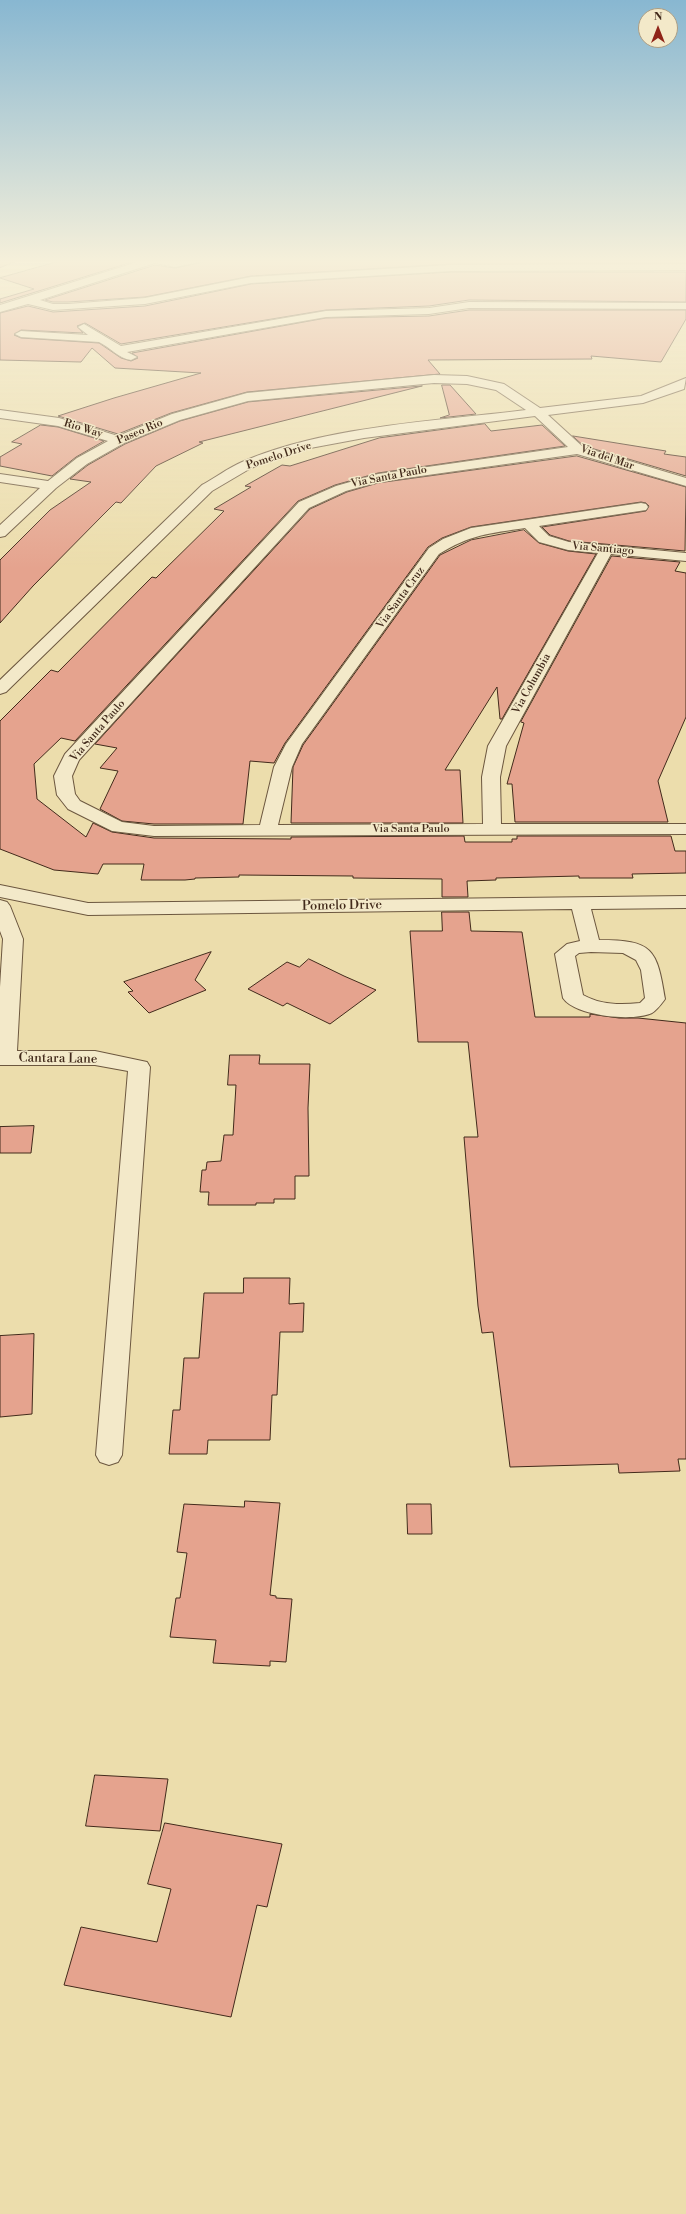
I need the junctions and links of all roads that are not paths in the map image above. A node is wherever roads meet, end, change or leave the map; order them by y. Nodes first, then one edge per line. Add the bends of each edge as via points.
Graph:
1 (686, 382) edge
2 (539, 413) junction
3 (0, 414) edge
4 (119, 440) junction
5 (578, 450) junction
6 (0, 478) edge
7 (686, 482) edge
8 (51, 485) junction
9 (641, 507) dead end
10 (527, 523) junction
11 (0, 533) edge
12 (607, 549) junction
13 (686, 557) edge
14 (0, 689) edge
15 (268, 829) junction
16 (492, 829) junction
17 (686, 829) edge
18 (0, 891) edge
19 (580, 902) junction
20 (686, 902) edge
21 (0, 906) edge
22 (591, 946) junction
23 (3, 1058) edge
24 (109, 1455) dead end

1 - 2 street, Pomelo Drive via 644,399
2 - 4 street, Paseo Rio via 500,386 467,380 434,379 247,397 176,418
2 - 5 street, Via del Mar
2 - 14 street, Pomelo Drive via 364,434 302,446 246,465 207,488
3 - 4 street, Rio Way via 59,422
4 - 8 street, Paseo Rio via 82,461
5 - 7 street, Via del Mar
5 - 15 street, Via Santa Paulo via 362,480 327,492 304,505 71,758 62,776 66,795 74,805 118,827 154,831
6 - 8 street
8 - 11 street, Paseo Rio
9 - 10 street, Via Santa Cruz
10 - 12 street, Via Santiago via 544,539 568,546
10 - 15 street, Via Santa Cruz via 471,532 434,551 294,744 283,767
12 - 13 street, Via Santiago
12 - 16 street, Via Columbia via 497,746 491,777
15 - 16 street, Via Santa Paulo
16 - 17 street, Via Santa Paulo
18 - 19 street, Pomelo Drive via 88,909
19 - 20 street, Pomelo Drive
19 - 22 street
21 - 23 street via 13,939
22 - 22 street via 629,947 641,953 648,962 655,999 646,1008 602,1010 573,998 565,954 574,948
23 - 24 street, Cantara Lane via 95,1058 139,1067

